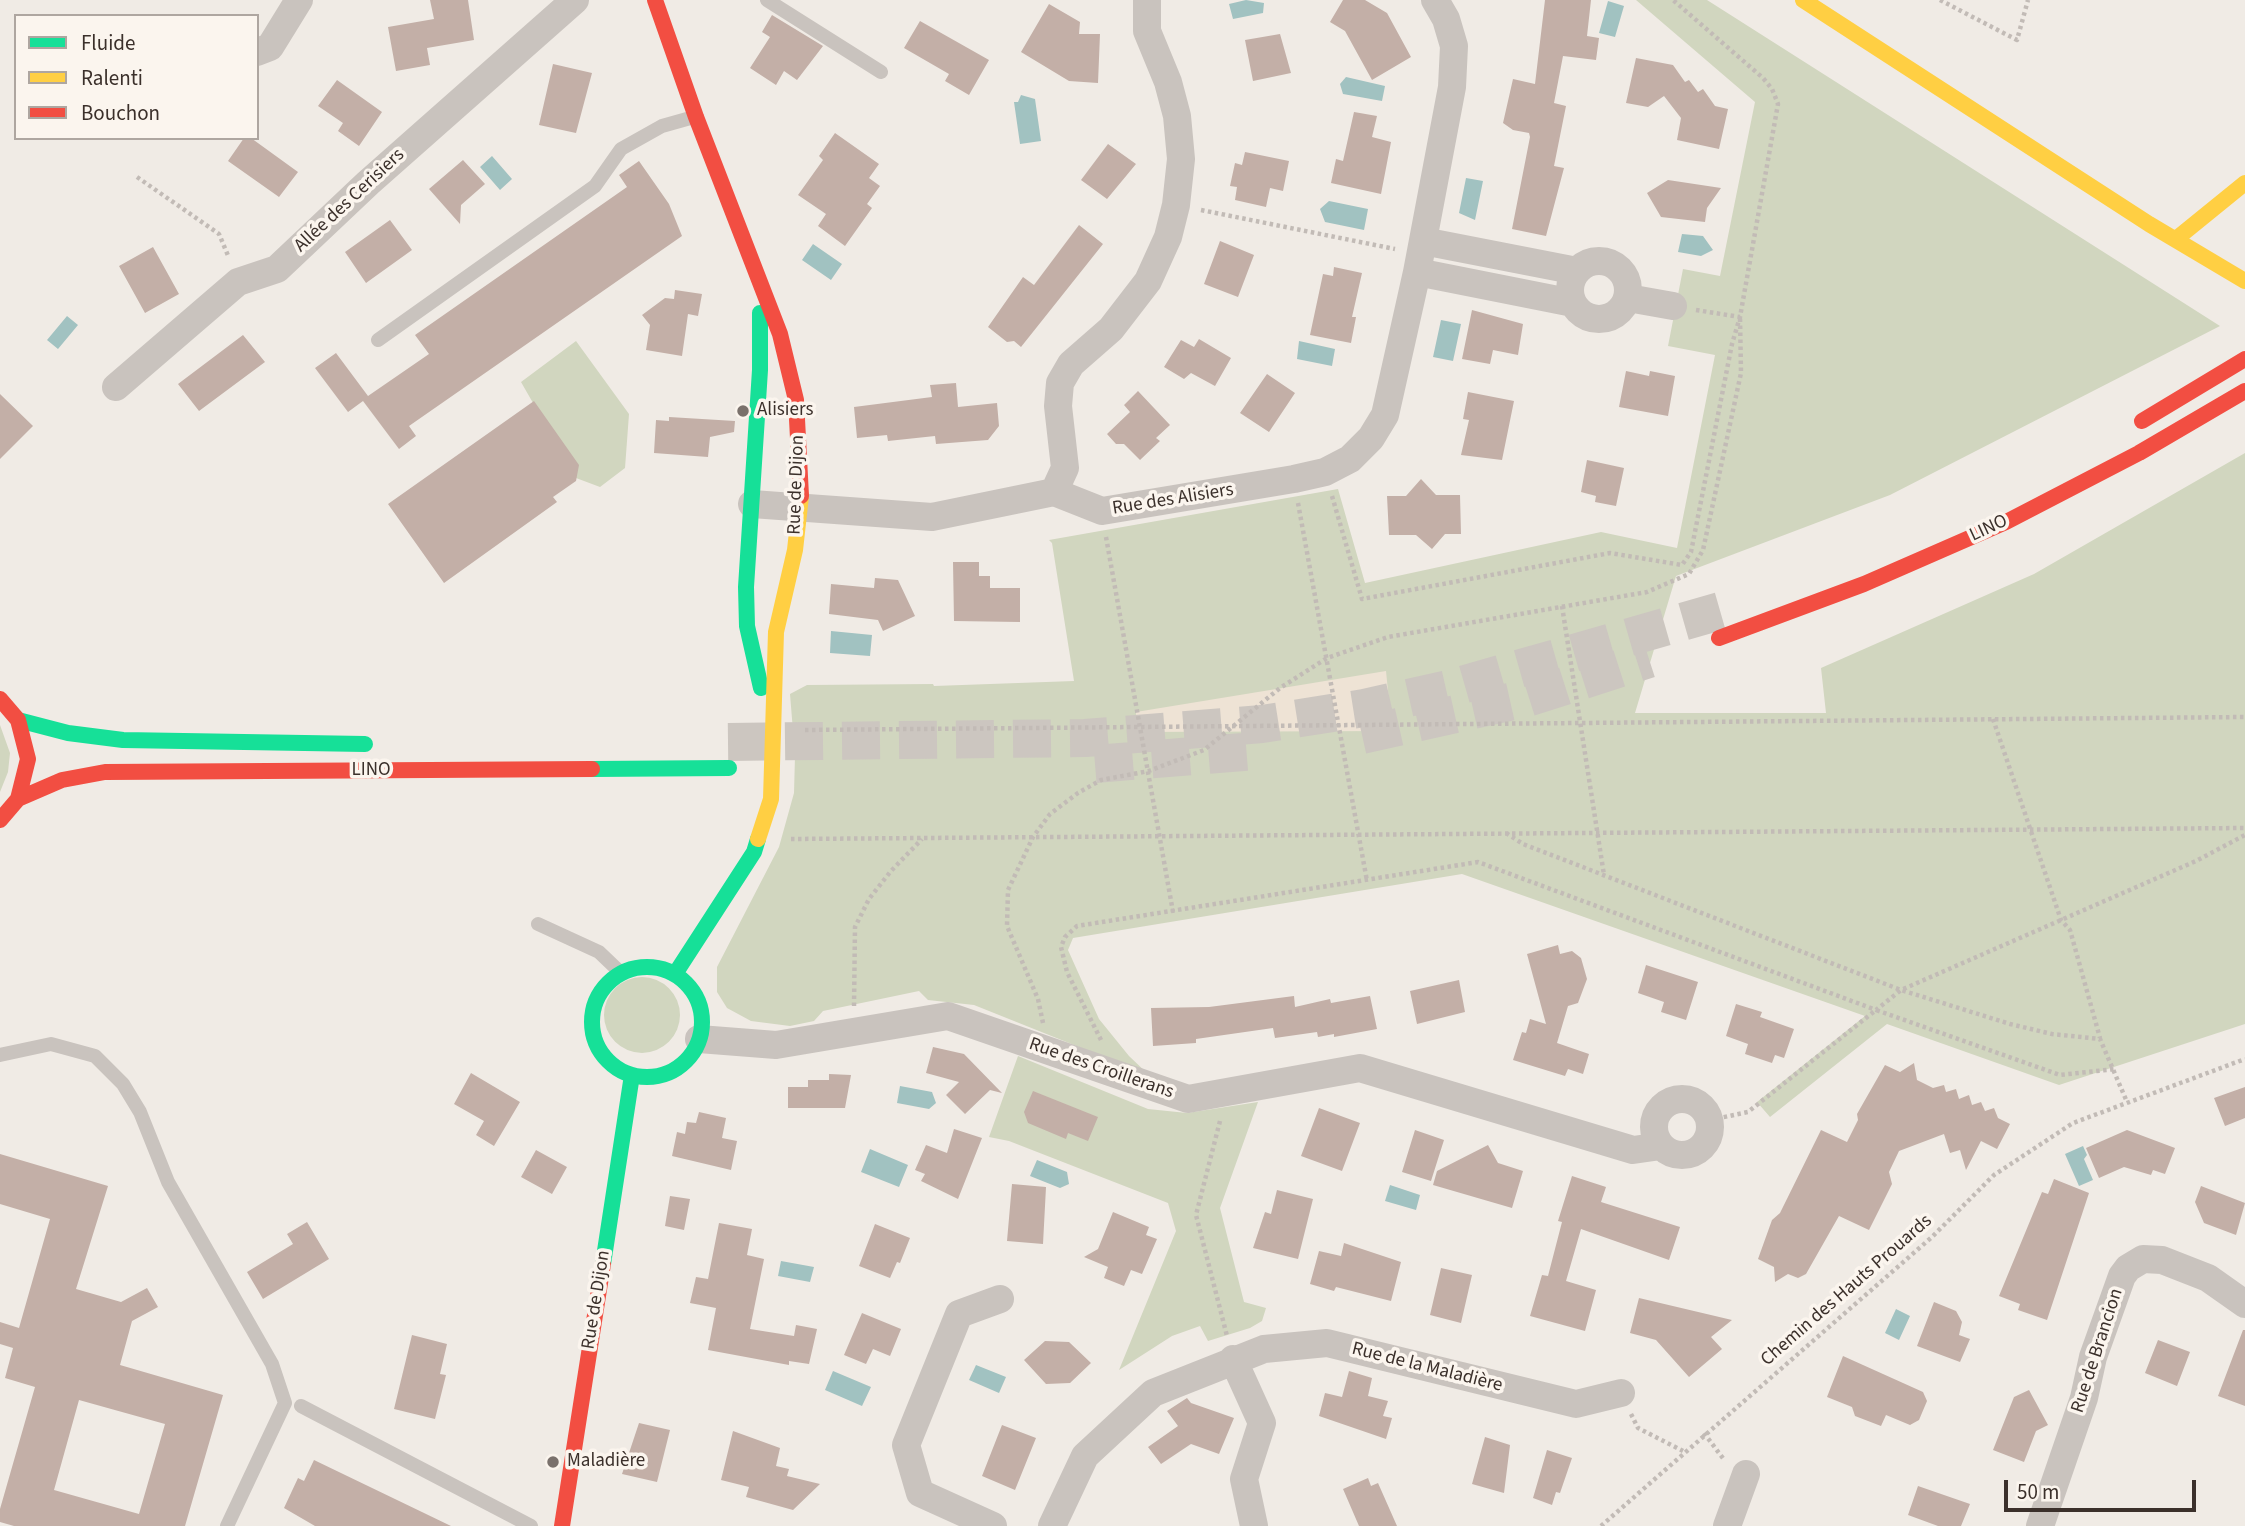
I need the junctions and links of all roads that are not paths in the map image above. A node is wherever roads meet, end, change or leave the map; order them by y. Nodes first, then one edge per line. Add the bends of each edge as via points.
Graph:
1 (299, 0) edge
2 (575, 0) edge
3 (655, 0) edge
4 (767, 0) edge
5 (1147, 0) edge
6 (1435, 0) edge
7 (1803, 0) edge
8 (259, 50) edge
9 (881, 72) dead end
10 (696, 117) junction
11 (2245, 183) edge
12 (2176, 239) junction
13 (1420, 256) junction
14 (1577, 271) junction
15 (2245, 281) edge
16 (760, 286) junction
17 (1628, 298) junction
18 (1573, 303) junction
19 (1672, 306) road end
20 (377, 340) dead end
21 (2245, 359) edge
22 (116, 387) dead end
23 (2245, 391) edge
24 (2130, 428) dead end
25 (1054, 492) junction
26 (752, 504) junction
27 (801, 507) junction
28 (1719, 638) dead end
29 (0, 698) edge
30 (18, 720) junction
31 (772, 730) junction
32 (388, 744) dead end
33 (729, 768) dead end
34 (18, 799) junction
35 (0, 820) edge
36 (538, 924) dead end
37 (621, 973) junction
38 (675, 974) junction
39 (699, 1039) junction
40 (0, 1055) edge
41 (632, 1075) junction
42 (1661, 1146) junction
43 (1000, 1299) dead end
44 (2245, 1304) edge
45 (1233, 1359) junction
46 (1621, 1393) road end
47 (301, 1406) dead end
48 (1746, 1474) road end
49 (227, 1526) edge
50 (531, 1526) edge
51 (562, 1526) edge
52 (993, 1526) edge
53 (1052, 1526) edge
54 (1254, 1526) edge
55 (1727, 1526) edge
56 (2040, 1526) edge

1 - 8 street via 270,47
2 - 22 street, Allée des Cerisiers via 277,269 238,282
3 - 10 main road, Rue de Dijon
4 - 9 lane
5 - 25 street via 1147,31 1177,116 1181,159 1176,205 1168,237 1148,281 1111,329 1071,364 1060,383 1065,468
6 - 13 street, Rue des Alisiers via 1451,33 1455,60
7 - 12 main road
10 - 16 main road, Rue de Dijon
10 - 20 lane via 662,126 621,149 595,186
11 - 12 main road
12 - 15 main road
13 - 14 street
13 - 18 street
13 - 25 street, Rue des Alisiers via 1385,415 1362,450 1325,472 1102,511
14 - 17 street via 1594,262 1613,264 1626,278
14 - 18 street via 1570,289
16 - 26 main road, Rue de Dijon
16 - 27 main road, Rue de Dijon via 770,301 796,400
17 - 18 street via 1618,313 1600,320 1581,314
17 - 19 street
21 - 24 main road
23 - 28 main road, LINO via 2006,522 1864,584
25 - 27 street via 932,516
26 - 27 street
26 - 31 main road, Rue de Dijon via 747,626
27 - 31 main road, Rue de Dijon via 776,632
29 - 30 main road, LINO
30 - 32 main road, LINO via 122,740
30 - 34 main road, LINO via 28,760
31 - 38 main road, Rue de Dijon via 771,799 758,839 732,889
33 - 34 main road, LINO via 105,772 62,780
34 - 35 main road, LINO
36 - 37 lane via 599,952
37 - 38 main road via 657,967
37 - 41 main road via 606,984 596,1000 591,1018 593,1037 615,1067
38 - 39 main road via 699,1002
39 - 41 main road via 680,1066 657,1075
39 - 42 street, Rue des Croillerans via 776,1045 948,1016 1188,1099 1360,1068 1633,1150
40 - 49 lane via 51,1044 94,1056 123,1084 140,1112 168,1182 272,1364 285,1403
41 - 51 main road, Rue de Dijon
42 - 42 street, Rue des Croillerans via 1654,1129 1665,1105 1682,1098 1706,1111 1708,1138 1696,1152 1678,1155
43 - 52 street via 959,1314 906,1444 920,1493
44 - 56 street, Rue de Brancion via 2208,1278 2162,1259 2143,1259 2128,1268 2093,1357 2084,1398
45 - 46 street, Rue de la Maladière via 1264,1349 1326,1343 1576,1404
45 - 53 street, Rue de la Maladière via 1153,1393 1085,1456
45 - 54 street via 1262,1423 1244,1479
47 - 50 lane
48 - 55 street

